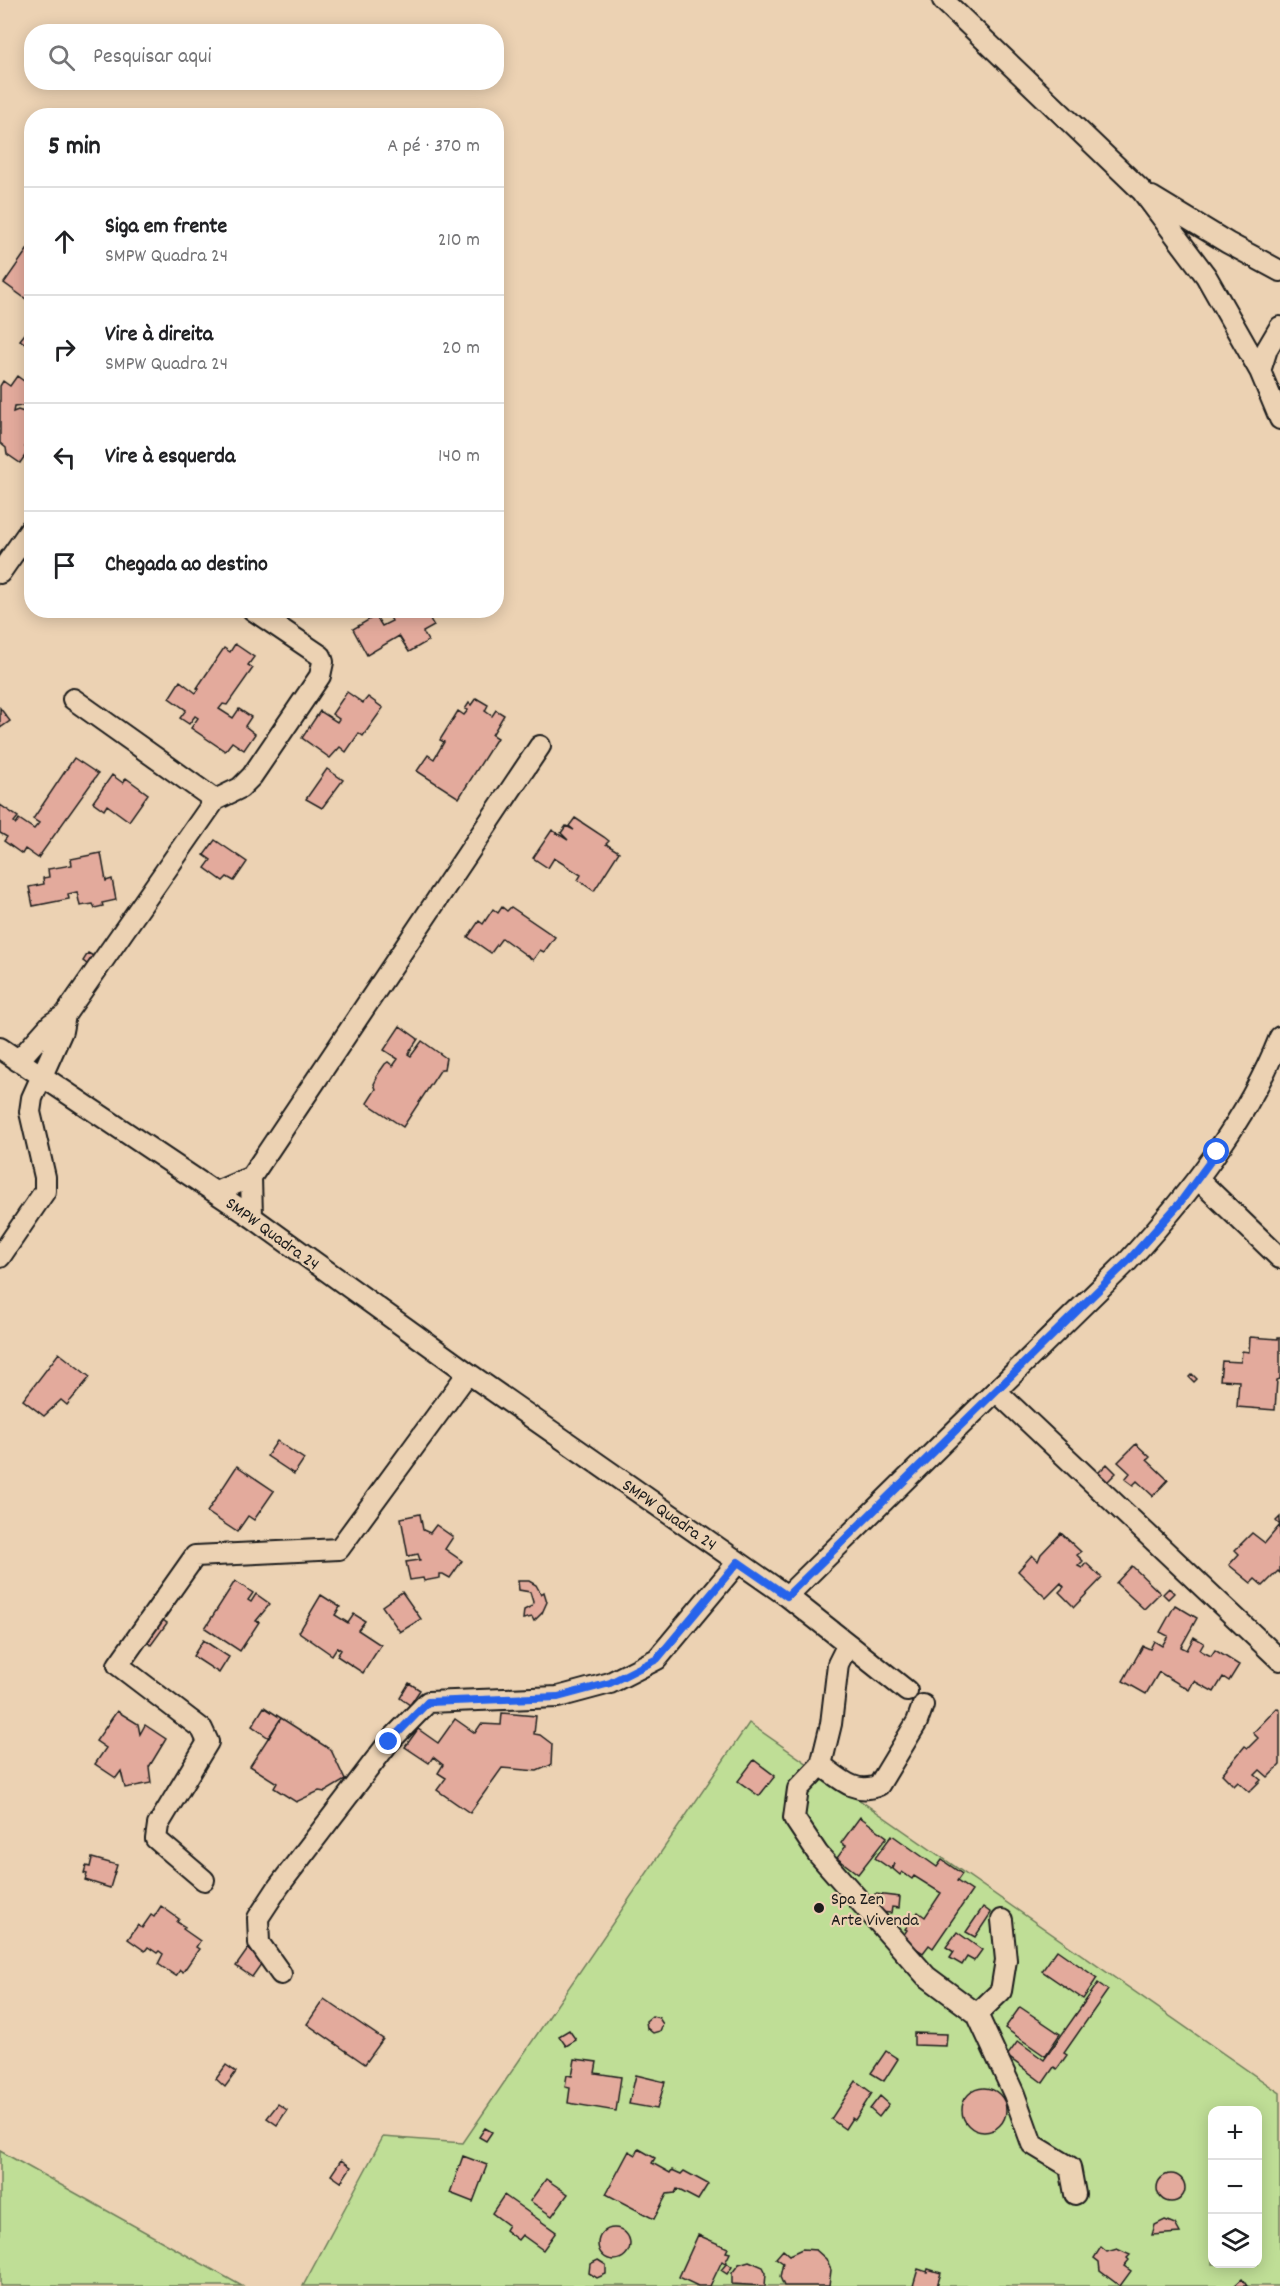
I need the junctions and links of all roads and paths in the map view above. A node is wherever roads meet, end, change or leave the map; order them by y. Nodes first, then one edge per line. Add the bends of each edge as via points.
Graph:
1 (943, 0) edge
2 (1142, 191) junction
3 (1280, 271) edge
4 (1280, 327) edge
5 (1260, 371) junction
6 (1280, 419) edge
7 (24, 538) edge
8 (0, 573) edge
9 (265, 618) edge
10 (73, 699) dead end
11 (540, 746) dead end
12 (215, 800) junction
13 (65, 1015) junction
14 (1279, 1040) edge
15 (0, 1048) edge
16 (18, 1061) junction
17 (43, 1077) junction
18 (251, 1177) junction
19 (1198, 1179) junction
20 (216, 1192) junction
21 (252, 1217) junction
22 (0, 1257) edge
23 (1280, 1258) edge
24 (468, 1373) junction
25 (996, 1391) junction
26 (738, 1562) junction
27 (787, 1596) junction
28 (848, 1644) junction
29 (1280, 1660) edge
30 (908, 1691) dead end
31 (923, 1705) dead end
32 (821, 1765) junction
33 (204, 1880) dead end
34 (1002, 1920) dead end
35 (282, 1974) dead end
36 (977, 2014) junction
37 (1075, 2194) dead end

1 - 2 street
2 - 3 street
2 - 5 street via 1206,276
4 - 5 street
5 - 6 street
7 - 8 street
9 - 12 street via 321,656 323,668 252,776 240,788
10 - 12 street
11 - 18 street
12 - 13 street
13 - 16 street via 51,1024
13 - 17 street
14 - 19 street via 1240,1115
15 - 16 street, SMPW Quadra 24
16 - 17 street, SMPW Quadra 24
17 - 20 street, SMPW Quadra 24
17 - 22 street via 30,1112 45,1191
18 - 20 street
18 - 21 street
19 - 23 street
19 - 25 street via 1128,1261
20 - 21 street, SMPW Quadra 24
21 - 24 street, SMPW Quadra 24
24 - 26 street, SMPW Quadra 24
24 - 33 street via 339,1550 195,1556 118,1665 202,1729 208,1742 158,1825 156,1839
25 - 27 street
25 - 29 street
26 - 27 street, SMPW Quadra 24
26 - 35 street via 657,1659 610,1683 558,1697 428,1702 389,1742 258,1918 259,1943
27 - 28 street, SMPW Quadra 24
28 - 30 street, SMPW Quadra 24
28 - 32 street via 838,1664 831,1724
31 - 32 street via 879,1785 869,1790 852,1787
32 - 36 street via 798,1789 794,1818 818,1854 926,1976
34 - 36 street via 1006,1960 1001,1991
36 - 37 street via 1014,2094 1032,2145 1070,2167

